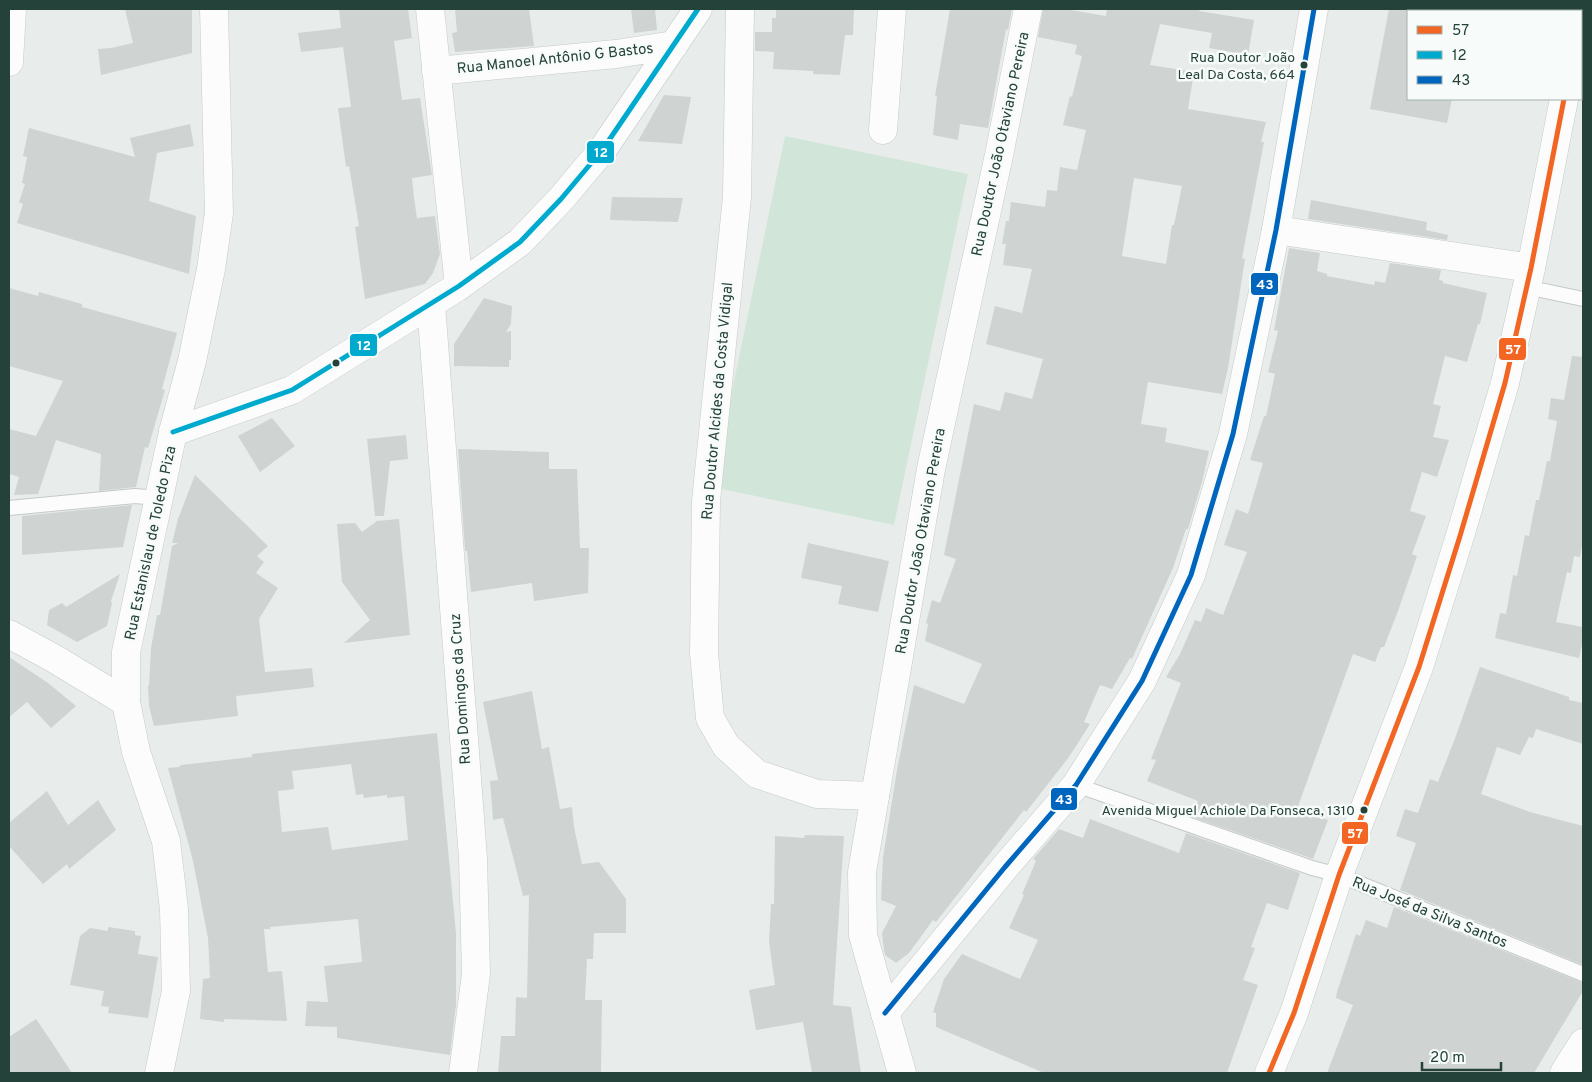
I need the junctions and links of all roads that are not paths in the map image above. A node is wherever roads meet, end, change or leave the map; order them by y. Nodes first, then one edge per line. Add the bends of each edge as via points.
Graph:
1 (12, 9) edge
2 (214, 9) edge
3 (430, 9) edge
4 (698, 9) edge
5 (740, 9) edge
6 (892, 9) edge
7 (1028, 9) edge
8 (1314, 9) edge
9 (674, 45) junction
10 (9, 62) edge
11 (436, 71) junction
12 (1564, 100) edge
13 (883, 130) dead end
14 (1276, 230) junction
15 (1528, 278) junction
16 (459, 286) junction
17 (1583, 298) edge
18 (431, 304) junction
19 (173, 432) junction
20 (159, 498) junction
21 (9, 508) edge
22 (9, 634) edge
23 (126, 702) junction
24 (1076, 785) junction
25 (875, 796) junction
26 (1339, 876) junction
27 (1583, 974) edge
28 (885, 1013) junction
29 (1583, 1043) edge
30 (160, 1073) edge
31 (463, 1073) edge
32 (902, 1073) edge
33 (1270, 1073) edge
34 (1564, 1073) edge

1 - 10 street
2 - 19 street, Rua Estanislau de Toledo Piza via 219,213 192,361
3 - 11 street
4 - 9 street
5 - 25 street, Rua Doutor Alcides da Costa Vidigal via 737,197 706,501 704,653 710,718 726,746 757,774 818,794
6 - 13 street
7 - 25 street, Rua Doutor João Otaviano Pereira via 931,469
8 - 14 street
9 - 11 street, Rua Manoel Antônio G Bastos via 616,54
9 - 16 street via 603,149 561,199 520,242
11 - 16 street
12 - 15 street
14 - 15 street
14 - 24 street via 1233,434 1191,575 1142,681
15 - 17 lane
15 - 26 street via 1505,383 1460,536 1418,667
16 - 18 street
18 - 19 street via 292,390
18 - 31 street, Rua Domingos da Cruz via 473,858 476,974
19 - 20 street, Rua Estanislau de Toledo Piza
20 - 21 lane via 135,496
20 - 23 street, Rua Estanislau de Toledo Piza via 126,652
22 - 23 street
23 - 30 street, Rua Estanislau de Toledo Piza via 136,752 166,841 174,909 176,991
24 - 26 lane, Rua José da Silva Santos
24 - 28 street via 1004,867
25 - 28 street, Rua Doutor João Otaviano Pereira via 862,872 863,935
26 - 27 lane, Rua José da Silva Santos
26 - 33 street via 1294,1013
28 - 32 street, Rua Doutor João Otaviano Pereira
29 - 34 street

